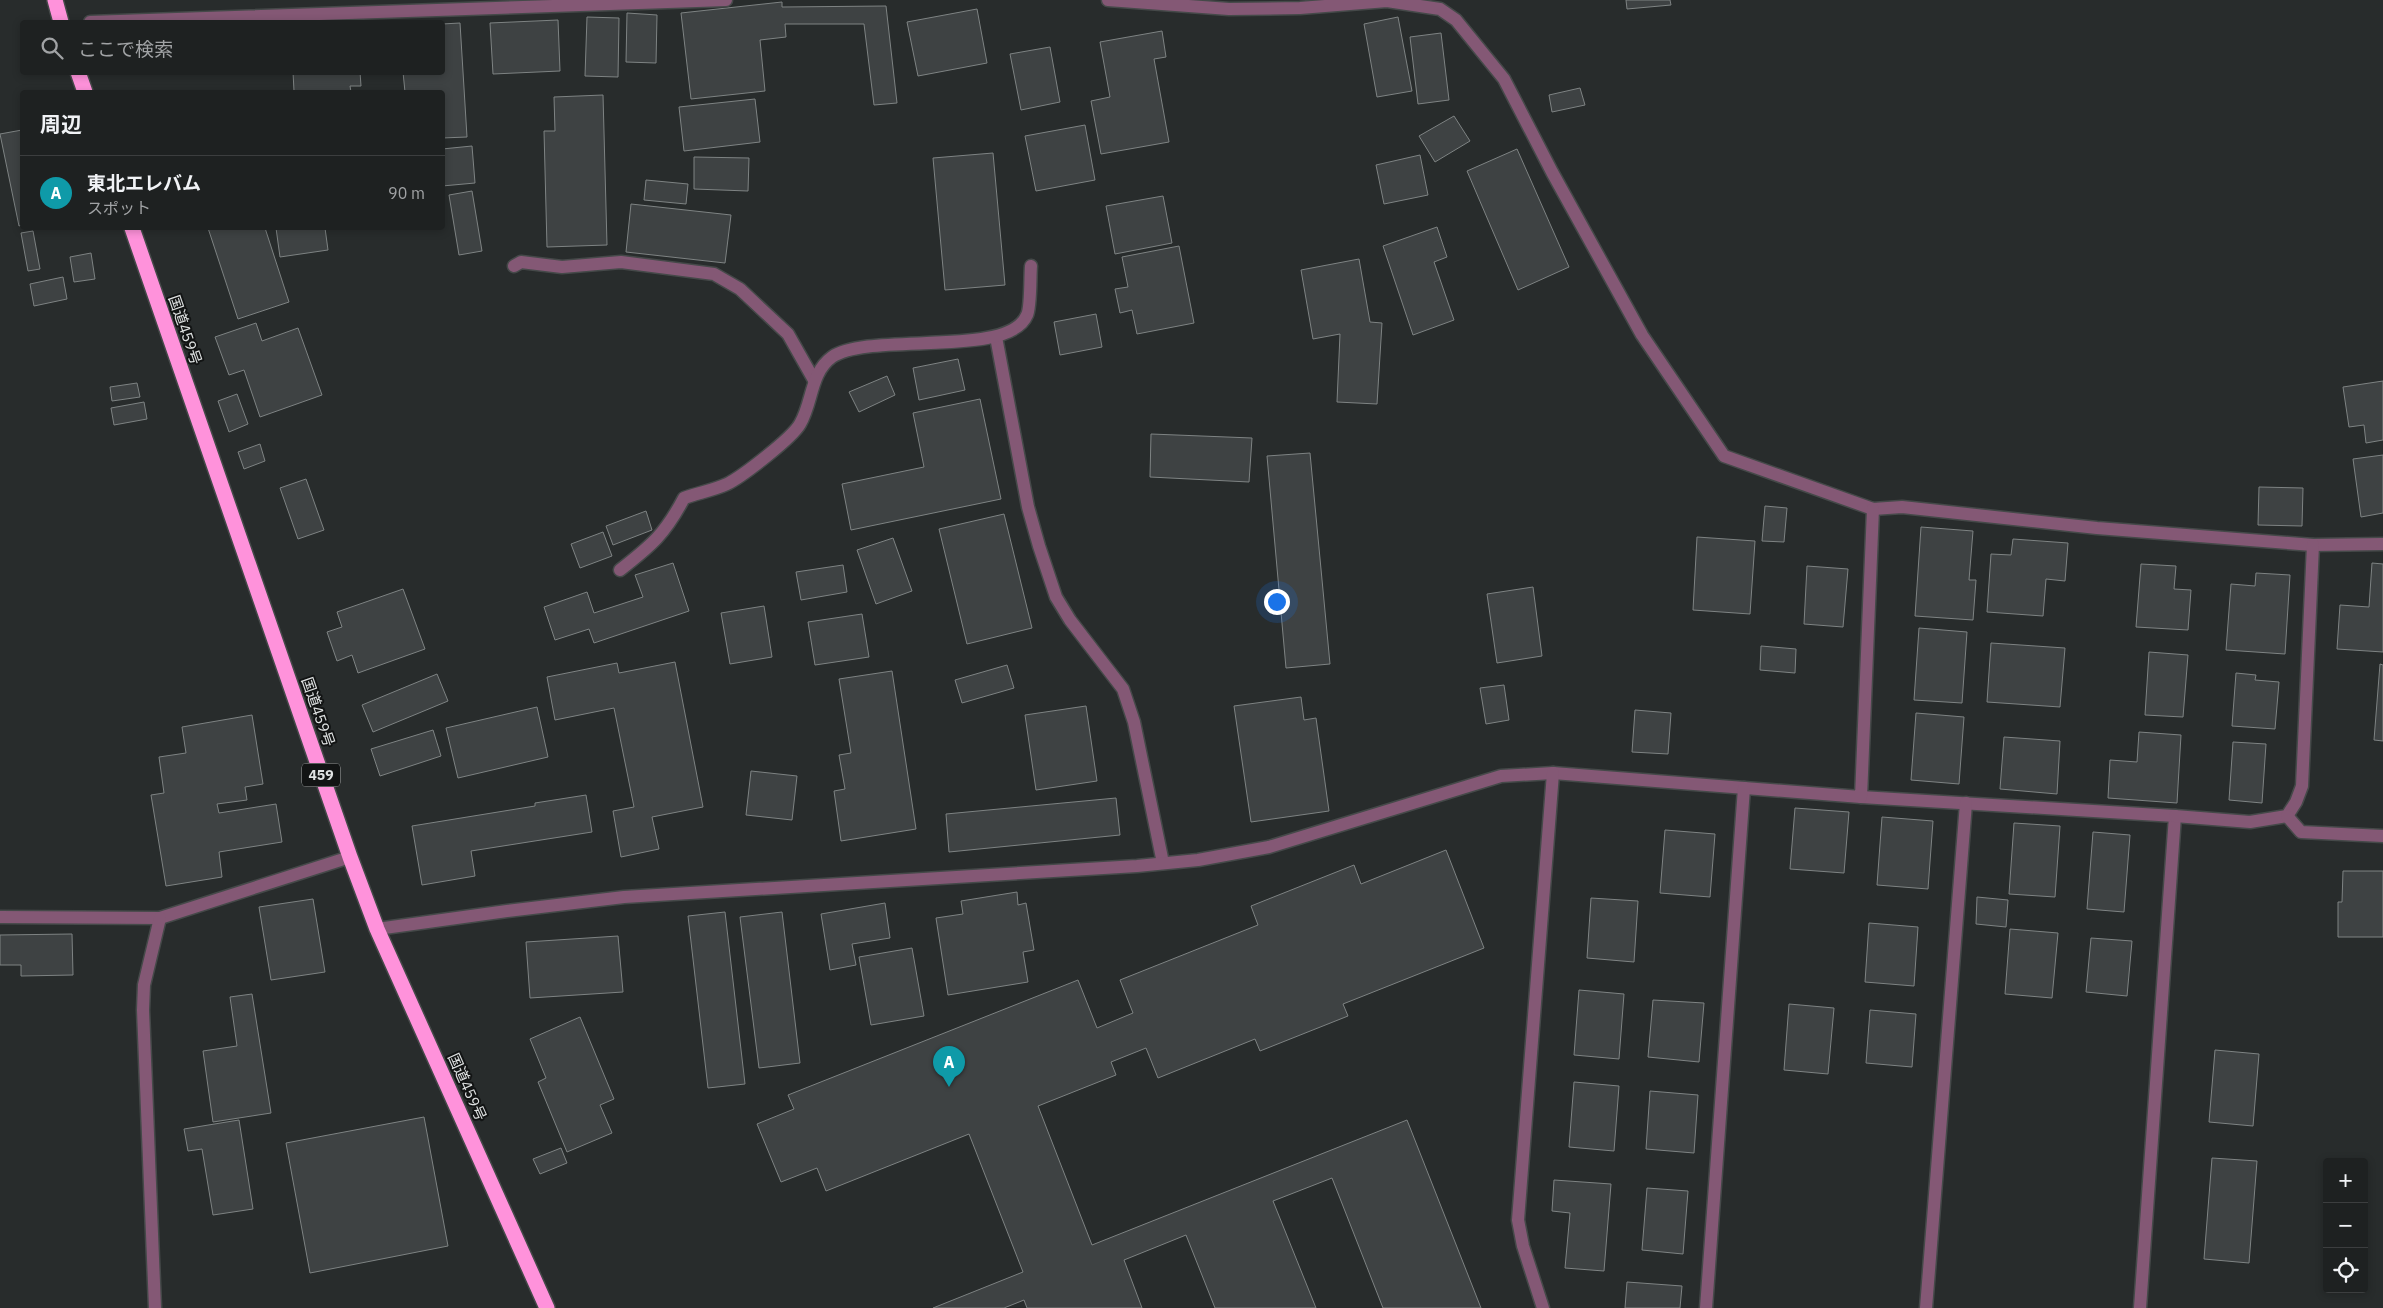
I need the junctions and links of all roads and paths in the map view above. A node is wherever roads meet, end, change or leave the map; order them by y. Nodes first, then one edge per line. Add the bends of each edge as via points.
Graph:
1 (54, 0) edge
2 (726, 0) edge
3 (1108, 0) edge
4 (1441, 4) edge
5 (59, 20) edge
6 (148, 20) edge
7 (79, 75) edge
8 (84, 90) edge
9 (133, 230) edge
10 (514, 266) dead end
11 (1031, 266) dead end
12 (996, 337) junction
13 (814, 380) junction
14 (1873, 509) junction
15 (2383, 544) edge
16 (2313, 546) junction
17 (620, 570) dead end
18 (1553, 773) junction
19 (1744, 788) junction
20 (1861, 797) junction
21 (1966, 803) junction
22 (2175, 816) junction
23 (2287, 816) junction
24 (2383, 836) edge
25 (350, 857) junction
26 (1164, 863) junction
27 (0, 916) edge
28 (160, 918) junction
29 (377, 929) junction
30 (156, 1308) edge
31 (547, 1308) edge
32 (1543, 1308) edge
33 (1706, 1308) edge
34 (1926, 1308) edge
35 (2140, 1308) edge

1 - 5 highway
2 - 6 street
3 - 4 street via 1229,10 1386,1
4 - 14 street via 1504,79 1642,335 1724,456
7 - 8 highway
9 - 25 highway, 国道459号 / 459
10 - 13 street via 521,262 562,267 621,262 714,274 740,289 788,334
11 - 12 street via 1028,315 1019,325
12 - 13 street via 852,348 832,358
12 - 26 street via 1028,507 1039,546 1056,597 1123,689 1134,722
13 - 17 street via 810,405 800,426 726,485 684,498 659,537
14 - 16 street via 1902,507
14 - 20 street
15 - 16 street
16 - 23 street via 2302,786
18 - 19 street
18 - 26 street via 1502,776 1269,847
18 - 32 street via 1518,1220
19 - 20 street
19 - 33 street
20 - 21 street
21 - 22 street
21 - 34 street
22 - 23 street via 2250,822
22 - 35 street
23 - 24 street via 2301,832
25 - 28 street
25 - 29 highway, 国道459号 / 459
26 - 29 street via 624,897
27 - 28 street
28 - 30 street via 144,985 143,1010
29 - 31 highway, 国道459号 / 459

